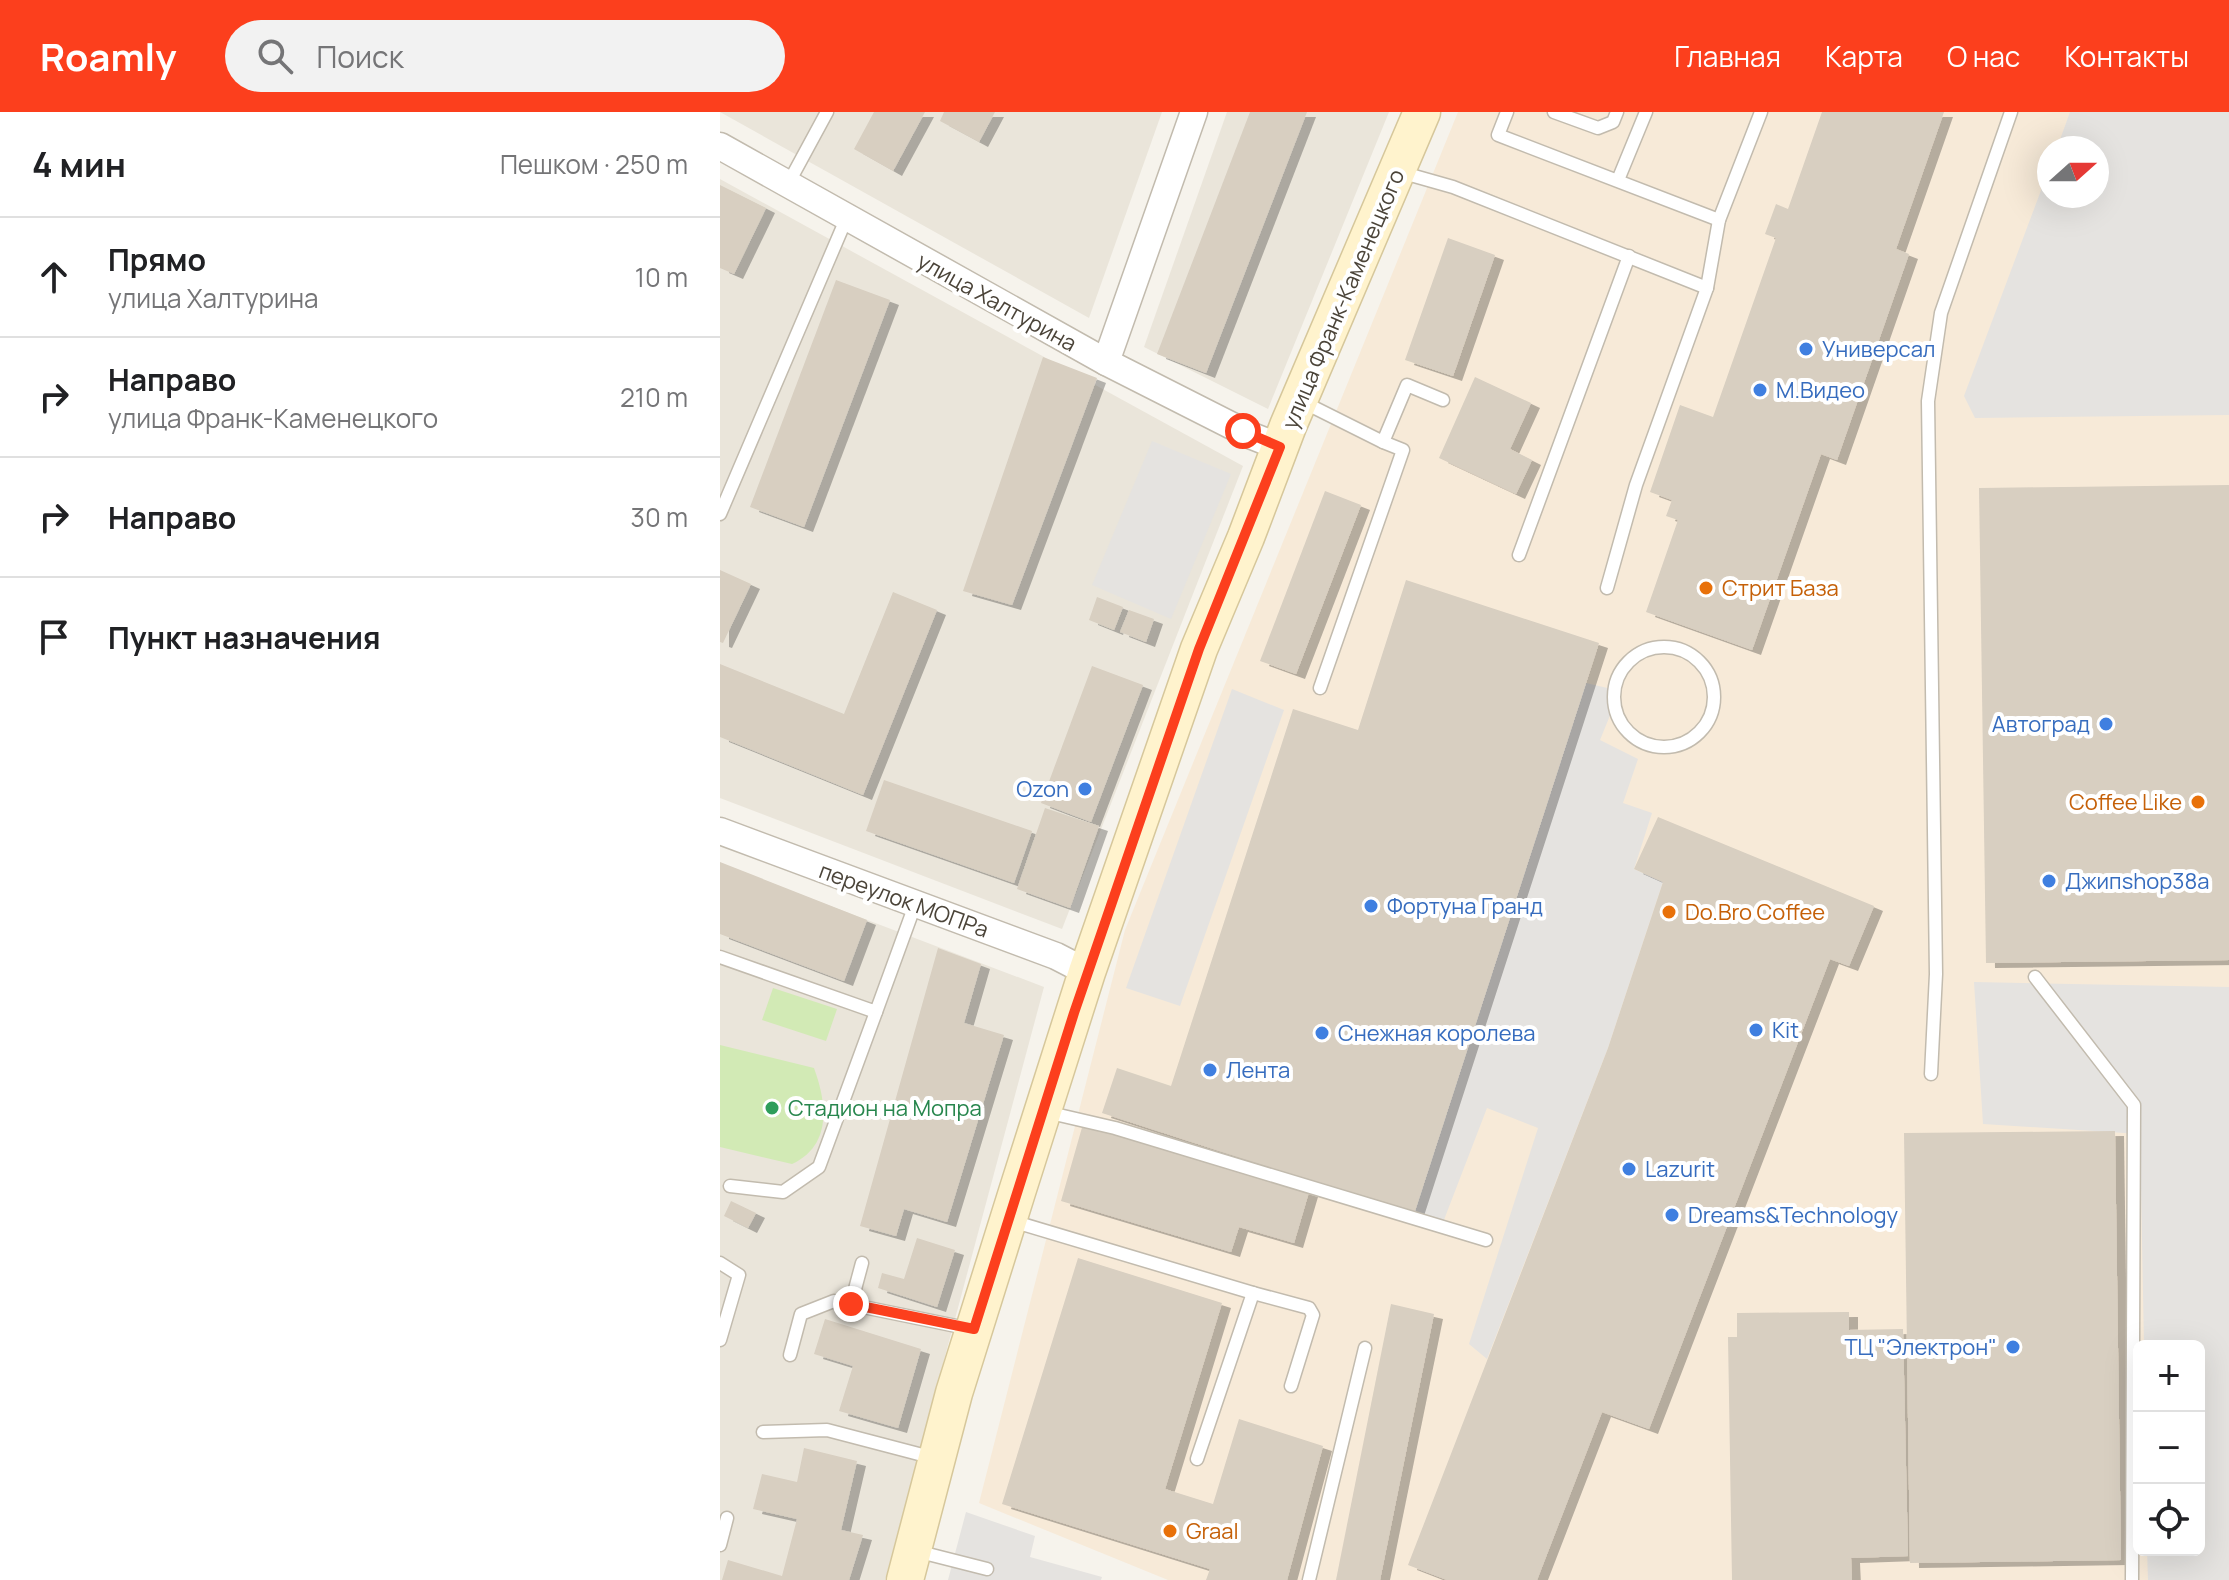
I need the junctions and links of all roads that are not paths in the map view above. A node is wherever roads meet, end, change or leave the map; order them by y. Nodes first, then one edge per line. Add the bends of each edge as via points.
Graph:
1 (827, 112) edge
2 (1194, 112) edge
3 (1422, 112) edge
4 (1507, 112) edge
5 (1554, 112) edge
6 (1617, 112) edge
7 (1646, 112) edge
8 (1761, 112) edge
9 (2011, 112) edge
10 (720, 146) edge
11 (1399, 172) junction
12 (1618, 180) junction
13 (788, 184) junction
14 (847, 217) junction
15 (1719, 220) junction
16 (1629, 256) junction
17 (1707, 288) junction
18 (1106, 362) junction
19 (1300, 400) junction
20 (1443, 400) dead end
21 (1383, 442) junction
22 (1280, 447) junction
23 (720, 514) edge
24 (1519, 555) dead end
25 (1607, 588) dead end
26 (1320, 688) dead end
27 (1614, 704) joint
28 (720, 831) edge
29 (915, 905) junction
30 (720, 957) edge
31 (1087, 972) junction
32 (2035, 977) dead end
33 (876, 1012) junction
34 (1931, 1074) dead end
35 (1043, 1112) junction
36 (730, 1186) dead end
37 (1009, 1220) junction
38 (1486, 1240) dead end
39 (720, 1263) edge
40 (862, 1263) dead end
41 (1253, 1293) junction
42 (851, 1304) junction
43 (974, 1329) junction
44 (720, 1340) edge
45 (1365, 1348) dead end
46 (790, 1355) dead end
47 (1291, 1386) dead end
48 (763, 1432) dead end
49 (937, 1459) junction
50 (1197, 1459) dead end
51 (727, 1518) dead end
52 (720, 1545) edge
53 (909, 1565) edge
54 (987, 1569) dead end
55 (1309, 1580) edge
56 (2132, 1580) edge

1 - 13 lane
2 - 18 street
3 - 11 main road, улица Франк-Каменецкого
4 - 12 lane via 1498,135
5 - 6 lane via 1598,128 1613,122
7 - 12 lane
8 - 15 lane
9 - 34 lane via 1941,313 1928,401 1936,974
10 - 13 street, улица Халтурина
11 - 16 lane via 1453,187
11 - 19 main road, улица Франк-Каменецкого
12 - 15 lane
13 - 14 street, улица Халтурина
14 - 18 street, улица Халтурина
14 - 23 lane
15 - 17 lane
16 - 17 lane
16 - 24 lane
17 - 25 lane via 1636,485
18 - 22 street, улица Халтурина
19 - 21 lane
19 - 22 main road, улица Франк-Каменецкого
20 - 21 lane via 1407,385
21 - 26 lane via 1403,450
22 - 31 main road, улица Франк-Каменецкого via 1199,649
27 - 27 lane via 1619,720 1642,743 1675,746 1703,728 1714,696 1702,665 1675,648 1658,648 1630,660 1620,673
28 - 29 street, переулок МОПРа
29 - 31 street, переулок МОПРа
29 - 33 lane
30 - 33 lane
31 - 35 main road, улица Франк-Каменецкого
32 - 56 lane via 2134,1105
33 - 36 lane via 819,1167 783,1192
35 - 37 main road, улица Франк-Каменецкого
35 - 38 lane via 1099,1123
37 - 41 lane
37 - 43 main road, улица Франк-Каменецкого
39 - 44 lane via 739,1275
40 - 42 lane
41 - 47 lane via 1309,1308 1313,1315
41 - 50 lane
42 - 43 lane
42 - 46 lane via 834,1301 801,1314
43 - 49 main road, улица Франк-Каменецкого
45 - 55 lane
48 - 49 lane via 827,1430
49 - 53 main road, улица Франк-Каменецкого
51 - 52 lane
53 - 54 lane

